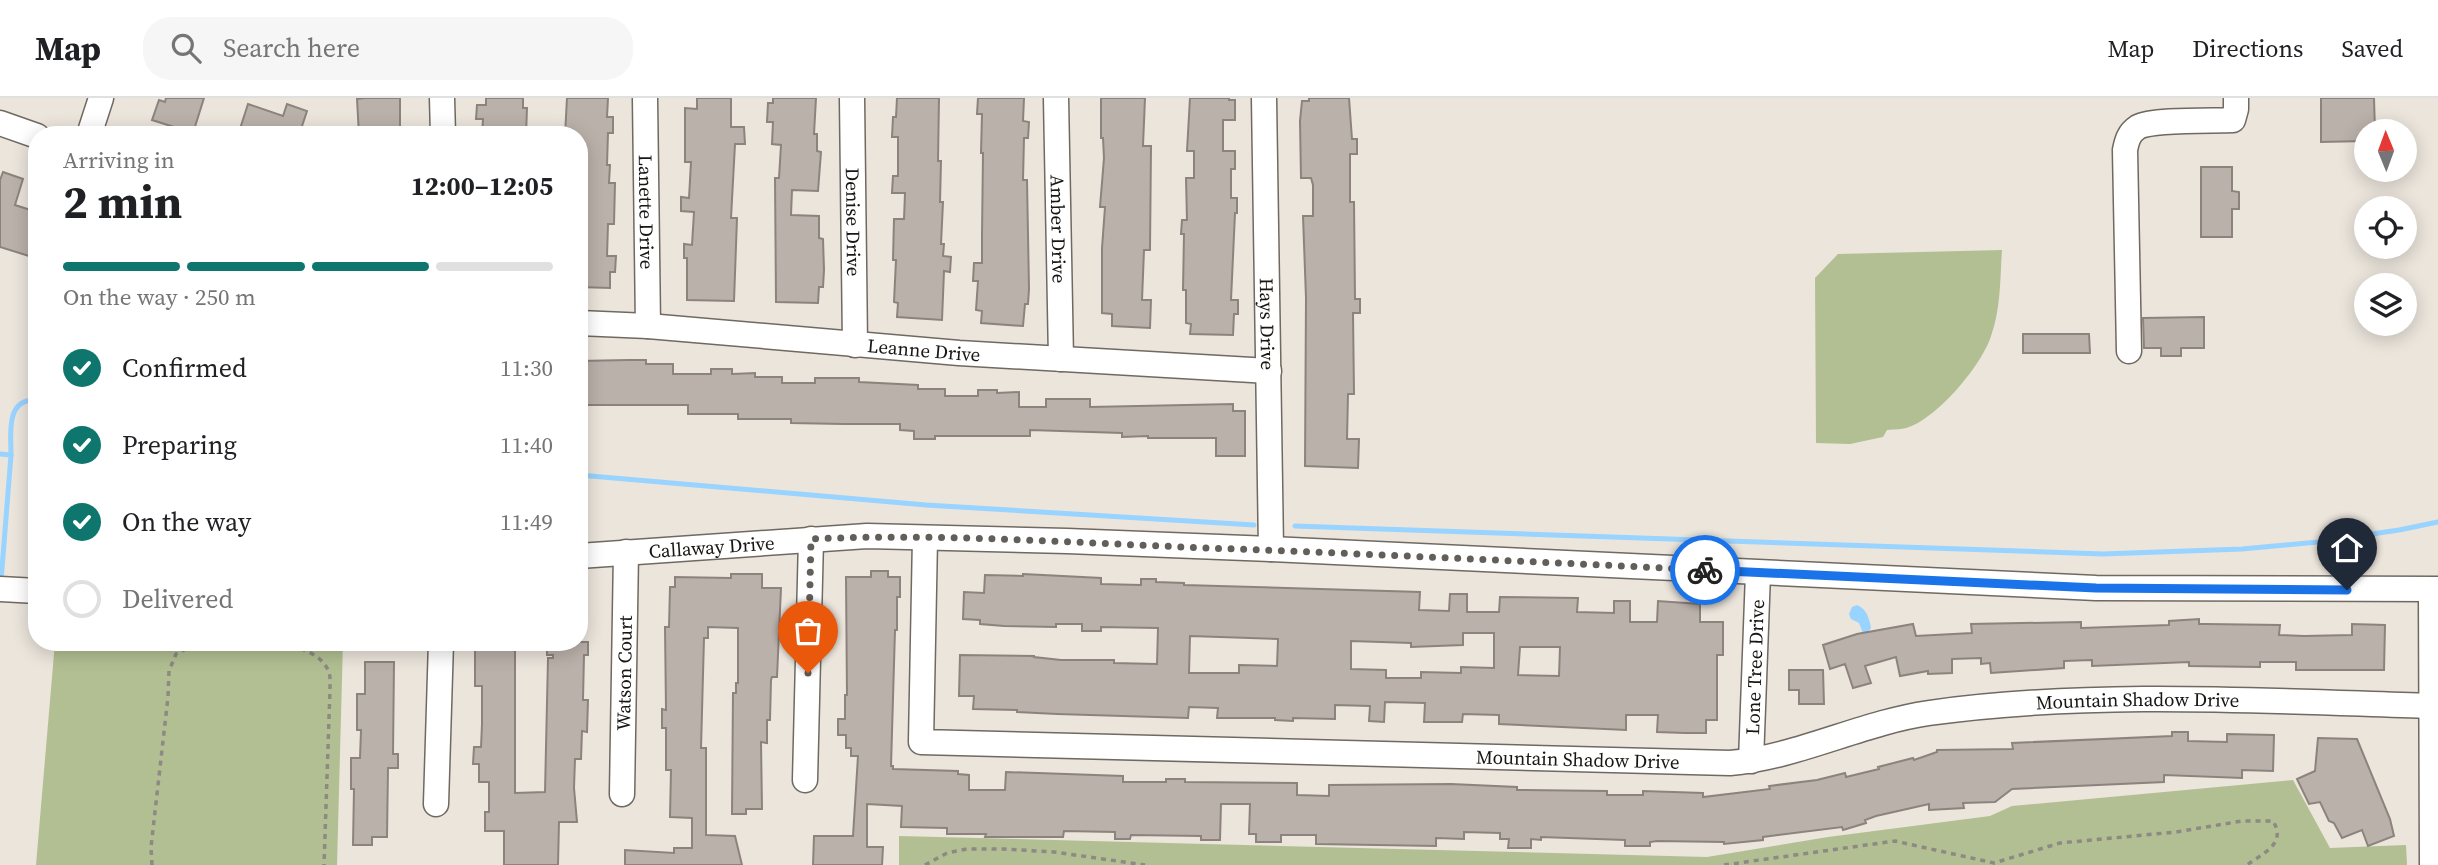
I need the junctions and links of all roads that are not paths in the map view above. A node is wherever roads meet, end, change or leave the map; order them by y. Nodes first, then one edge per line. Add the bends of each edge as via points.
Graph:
1 (101, 98) edge
2 (442, 98) edge
3 (645, 98) edge
4 (852, 98) edge
5 (1056, 98) edge
6 (1264, 98) edge
7 (2236, 98) edge
8 (0, 123) edge
9 (92, 126) edge
10 (443, 126) edge
11 (28, 133) edge
12 (588, 323) edge
13 (648, 326) junction
14 (856, 345) junction
15 (2129, 351) dead end
16 (1060, 359) junction
17 (1269, 371) junction
18 (925, 538) junction
19 (811, 539) junction
20 (1271, 549) junction
21 (626, 552) junction
22 (588, 555) edge
23 (1758, 573) junction
24 (0, 589) edge
25 (2434, 590) edge
26 (28, 591) edge
27 (441, 651) edge
28 (2431, 706) junction
29 (1751, 761) junction
30 (805, 780) dead end
31 (622, 794) dead end
32 (436, 804) dead end
33 (2432, 865) edge

1 - 9 street
2 - 10 street
3 - 13 street, Lanette Drive
4 - 14 street, Denise Drive
5 - 16 street, Amber Drive
6 - 17 street, Hays Drive
7 - 15 street via 2233,120 2148,124 2127,138
8 - 11 street
12 - 13 street, Leanne Drive
13 - 14 street, Leanne Drive
14 - 16 street, Leanne Drive
16 - 17 street, Leanne Drive
17 - 20 street, Hays Drive
18 - 19 street, Callaway Drive
18 - 20 street, Callaway Drive
18 - 29 street, Mountain Shadow Drive via 920,742
19 - 21 street, Callaway Drive
19 - 30 street
20 - 23 street, Callaway Drive
21 - 22 street, Callaway Drive
21 - 31 street, Watson Court
23 - 25 street, Callaway Drive via 2096,588
23 - 29 street, Lone Tree Drive
24 - 26 street
25 - 28 street
27 - 32 street
28 - 29 street, Mountain Shadow Drive via 2194,699 1977,707 1896,719
28 - 33 street

